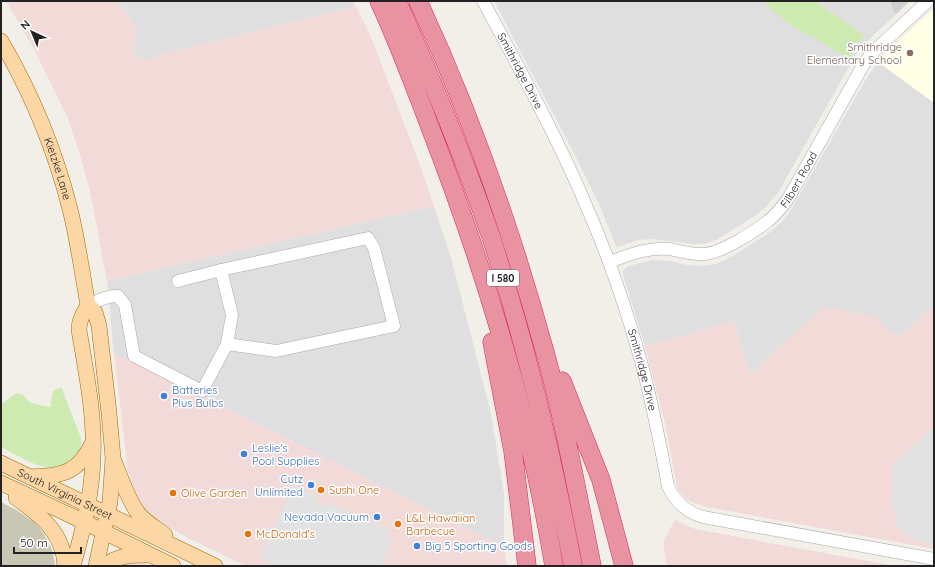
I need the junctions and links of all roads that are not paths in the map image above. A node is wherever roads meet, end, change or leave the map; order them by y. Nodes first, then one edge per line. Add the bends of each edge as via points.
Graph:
1 (379, 1) edge
2 (397, 1) edge
3 (418, 1) edge
4 (484, 1) edge
5 (928, 1) edge
6 (1, 41) edge
7 (439, 150) junction
8 (609, 262) junction
9 (221, 270) junction
10 (178, 281) dead end
11 (88, 306) junction
12 (533, 311) junction
13 (227, 344) junction
14 (93, 442) junction
15 (113, 458) junction
16 (1, 463) edge
17 (29, 477) junction
18 (1, 484) edge
19 (1, 487) edge
20 (88, 506) junction
21 (107, 515) junction
22 (85, 523) junction
23 (104, 532) junction
24 (150, 555) junction
25 (195, 556) junction
26 (934, 560) edge
27 (65, 566) edge
28 (73, 566) edge
29 (96, 566) edge
30 (106, 566) edge
31 (173, 566) edge
32 (215, 566) edge
33 (527, 566) edge
34 (554, 566) edge
35 (573, 566) edge
36 (592, 566) edge
37 (624, 566) edge

1 - 7 highway
2 - 35 highway, I 580 via 436,90 492,242 522,339 541,414
3 - 12 highway, I 580 via 453,81 492,184
4 - 8 street, Smithridge Drive via 547,120 589,210
5 - 8 street, Filbert Road via 870,55 788,198 768,221 715,252 705,254 654,249 639,251
6 - 11 main road, Kietzke Lane via 36,110 52,150 70,211
7 - 33 highway via 494,348 513,451
7 - 34 highway via 466,223 508,358 529,442
8 - 26 street, Smithridge Drive via 641,360 668,486 678,503 686,510 703,517
9 - 10 street
9 - 13 street via 232,316
9 - 13 street via 368,238 374,248 394,326 276,351
11 - 13 street via 99,300 118,296 125,304 134,356 202,391
11 - 14 main road via 79,323 79,330 92,416
11 - 15 main road, Kietzke Lane via 95,312 97,319
12 - 36 highway, I 580 via 564,427
12 - 37 highway via 600,476
14 - 17 main road via 74,468 65,473
14 - 20 main road
15 - 21 main road, Kietzke Lane
15 - 25 main road via 138,513
16 - 17 main road, South Virginia Street
17 - 20 main road, South Virginia Street
18 - 22 main road, South Virginia Street
19 - 27 main road via 38,514 53,530 62,547
20 - 21 main road, South Virginia Street
20 - 22 main road
21 - 23 main road, Kietzke Lane
21 - 25 main road, South Virginia Street
22 - 23 main road, South Virginia Street
22 - 28 main road
23 - 24 main road, South Virginia Street
23 - 29 main road, Kietzke Lane
24 - 30 main road via 124,556
24 - 31 main road, South Virginia Street
25 - 32 main road, South Virginia Street

